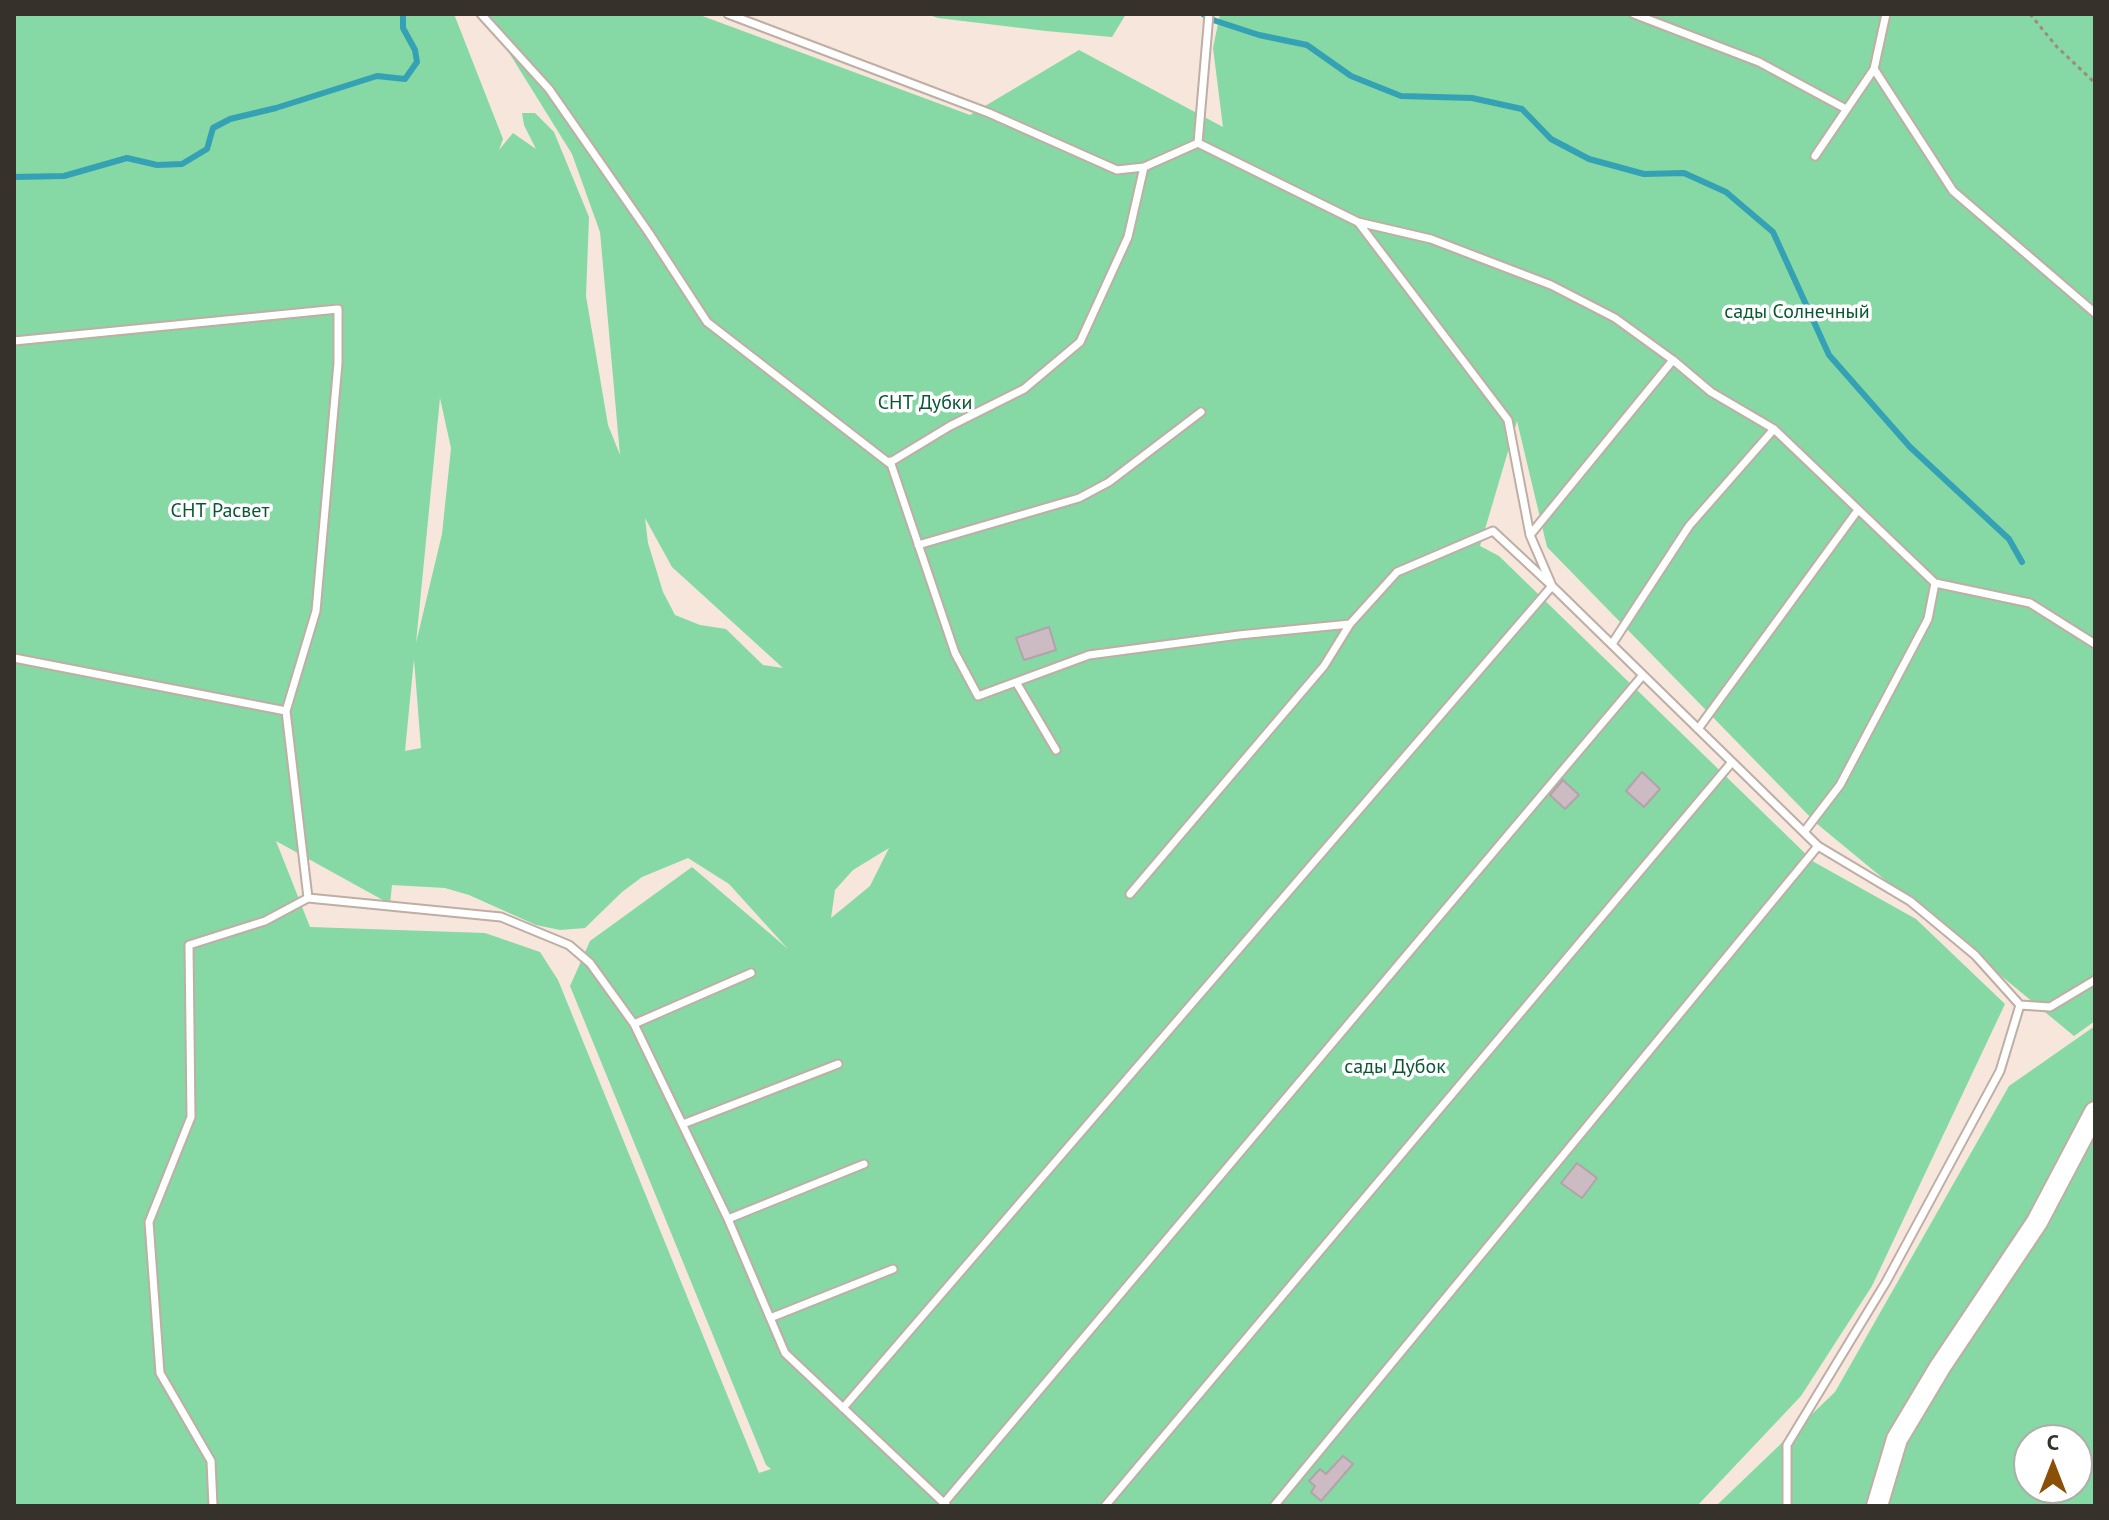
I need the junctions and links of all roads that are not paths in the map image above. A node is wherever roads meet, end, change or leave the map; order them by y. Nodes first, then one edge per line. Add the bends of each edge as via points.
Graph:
1 (481, 14) edge
2 (728, 14) edge
3 (1209, 14) edge
4 (1634, 14) edge
5 (1886, 14) edge
6 (1874, 69) junction
7 (1846, 109) junction
8 (1198, 143) junction
9 (1815, 156) dead end
10 (1144, 167) junction
11 (1358, 222) junction
12 (2095, 313) edge
13 (14, 341) edge
14 (1673, 360) junction
15 (1201, 412) dead end
16 (1774, 429) junction
17 (890, 461) junction
18 (1858, 510) junction
19 (1530, 535) junction
20 (918, 545) junction
21 (1935, 583) junction
22 (1552, 586) junction
23 (1350, 624) junction
24 (1612, 644) junction
25 (2095, 644) edge
26 (14, 658) edge
27 (1643, 675) junction
28 (1016, 682) junction
29 (286, 711) junction
30 (1698, 729) junction
31 (1056, 750) dead end
32 (1732, 762) junction
33 (1804, 832) junction
34 (1818, 846) junction
35 (1130, 894) dead end
36 (308, 898) junction
37 (751, 973) dead end
38 (2095, 980) edge
39 (2020, 1005) junction
40 (634, 1024) junction
41 (838, 1064) dead end
42 (2095, 1112) edge
43 (683, 1124) junction
44 (864, 1164) dead end
45 (728, 1219) junction
46 (893, 1269) dead end
47 (770, 1318) junction
48 (843, 1408) junction
49 (946, 1505) edge
50 (213, 1506) edge
51 (1105, 1506) edge
52 (1274, 1506) edge
53 (1787, 1506) edge
54 (1877, 1506) edge

1 - 17 lane via 549,89 707,322
2 - 10 lane via 989,113 1117,170
3 - 8 lane
4 - 7 lane via 1759,62
5 - 6 lane
6 - 7 lane
6 - 12 lane via 1953,191
7 - 9 lane
8 - 10 lane
8 - 11 lane
10 - 17 lane via 1128,237 1080,342 1024,389
11 - 14 lane via 1431,239 1551,285 1615,318
11 - 19 lane via 1508,420
13 - 29 lane via 338,309 316,611
14 - 16 lane via 1711,392
14 - 19 lane
15 - 20 lane via 1109,482 1079,498
16 - 18 lane
16 - 24 lane via 1689,526
17 - 20 lane
18 - 21 lane
18 - 30 lane
19 - 22 lane
20 - 28 lane via 955,653 978,696
21 - 25 lane via 2030,603
21 - 33 lane via 1928,619 1840,785
22 - 23 lane via 1493,531 1397,572
22 - 24 lane
22 - 48 lane
23 - 28 lane via 1089,655
23 - 35 lane via 1324,666
24 - 27 lane
26 - 29 lane
27 - 30 lane
27 - 49 lane
28 - 31 lane
29 - 36 lane
30 - 32 lane
32 - 33 lane
32 - 51 lane
33 - 34 lane
34 - 39 lane via 1910,901 1975,955
34 - 52 lane
36 - 40 lane via 501,917 569,945 590,963
36 - 50 lane via 265,921 189,945 191,1117 149,1222 160,1373 211,1461
37 - 40 lane
38 - 39 lane via 2050,1007
39 - 53 lane via 2000,1071 1886,1282 1787,1445
40 - 43 lane
41 - 43 lane
42 - 54 street via 2037,1222 1897,1439
43 - 45 lane
44 - 45 lane
45 - 47 lane
46 - 47 lane
47 - 48 lane via 785,1353
48 - 49 lane

